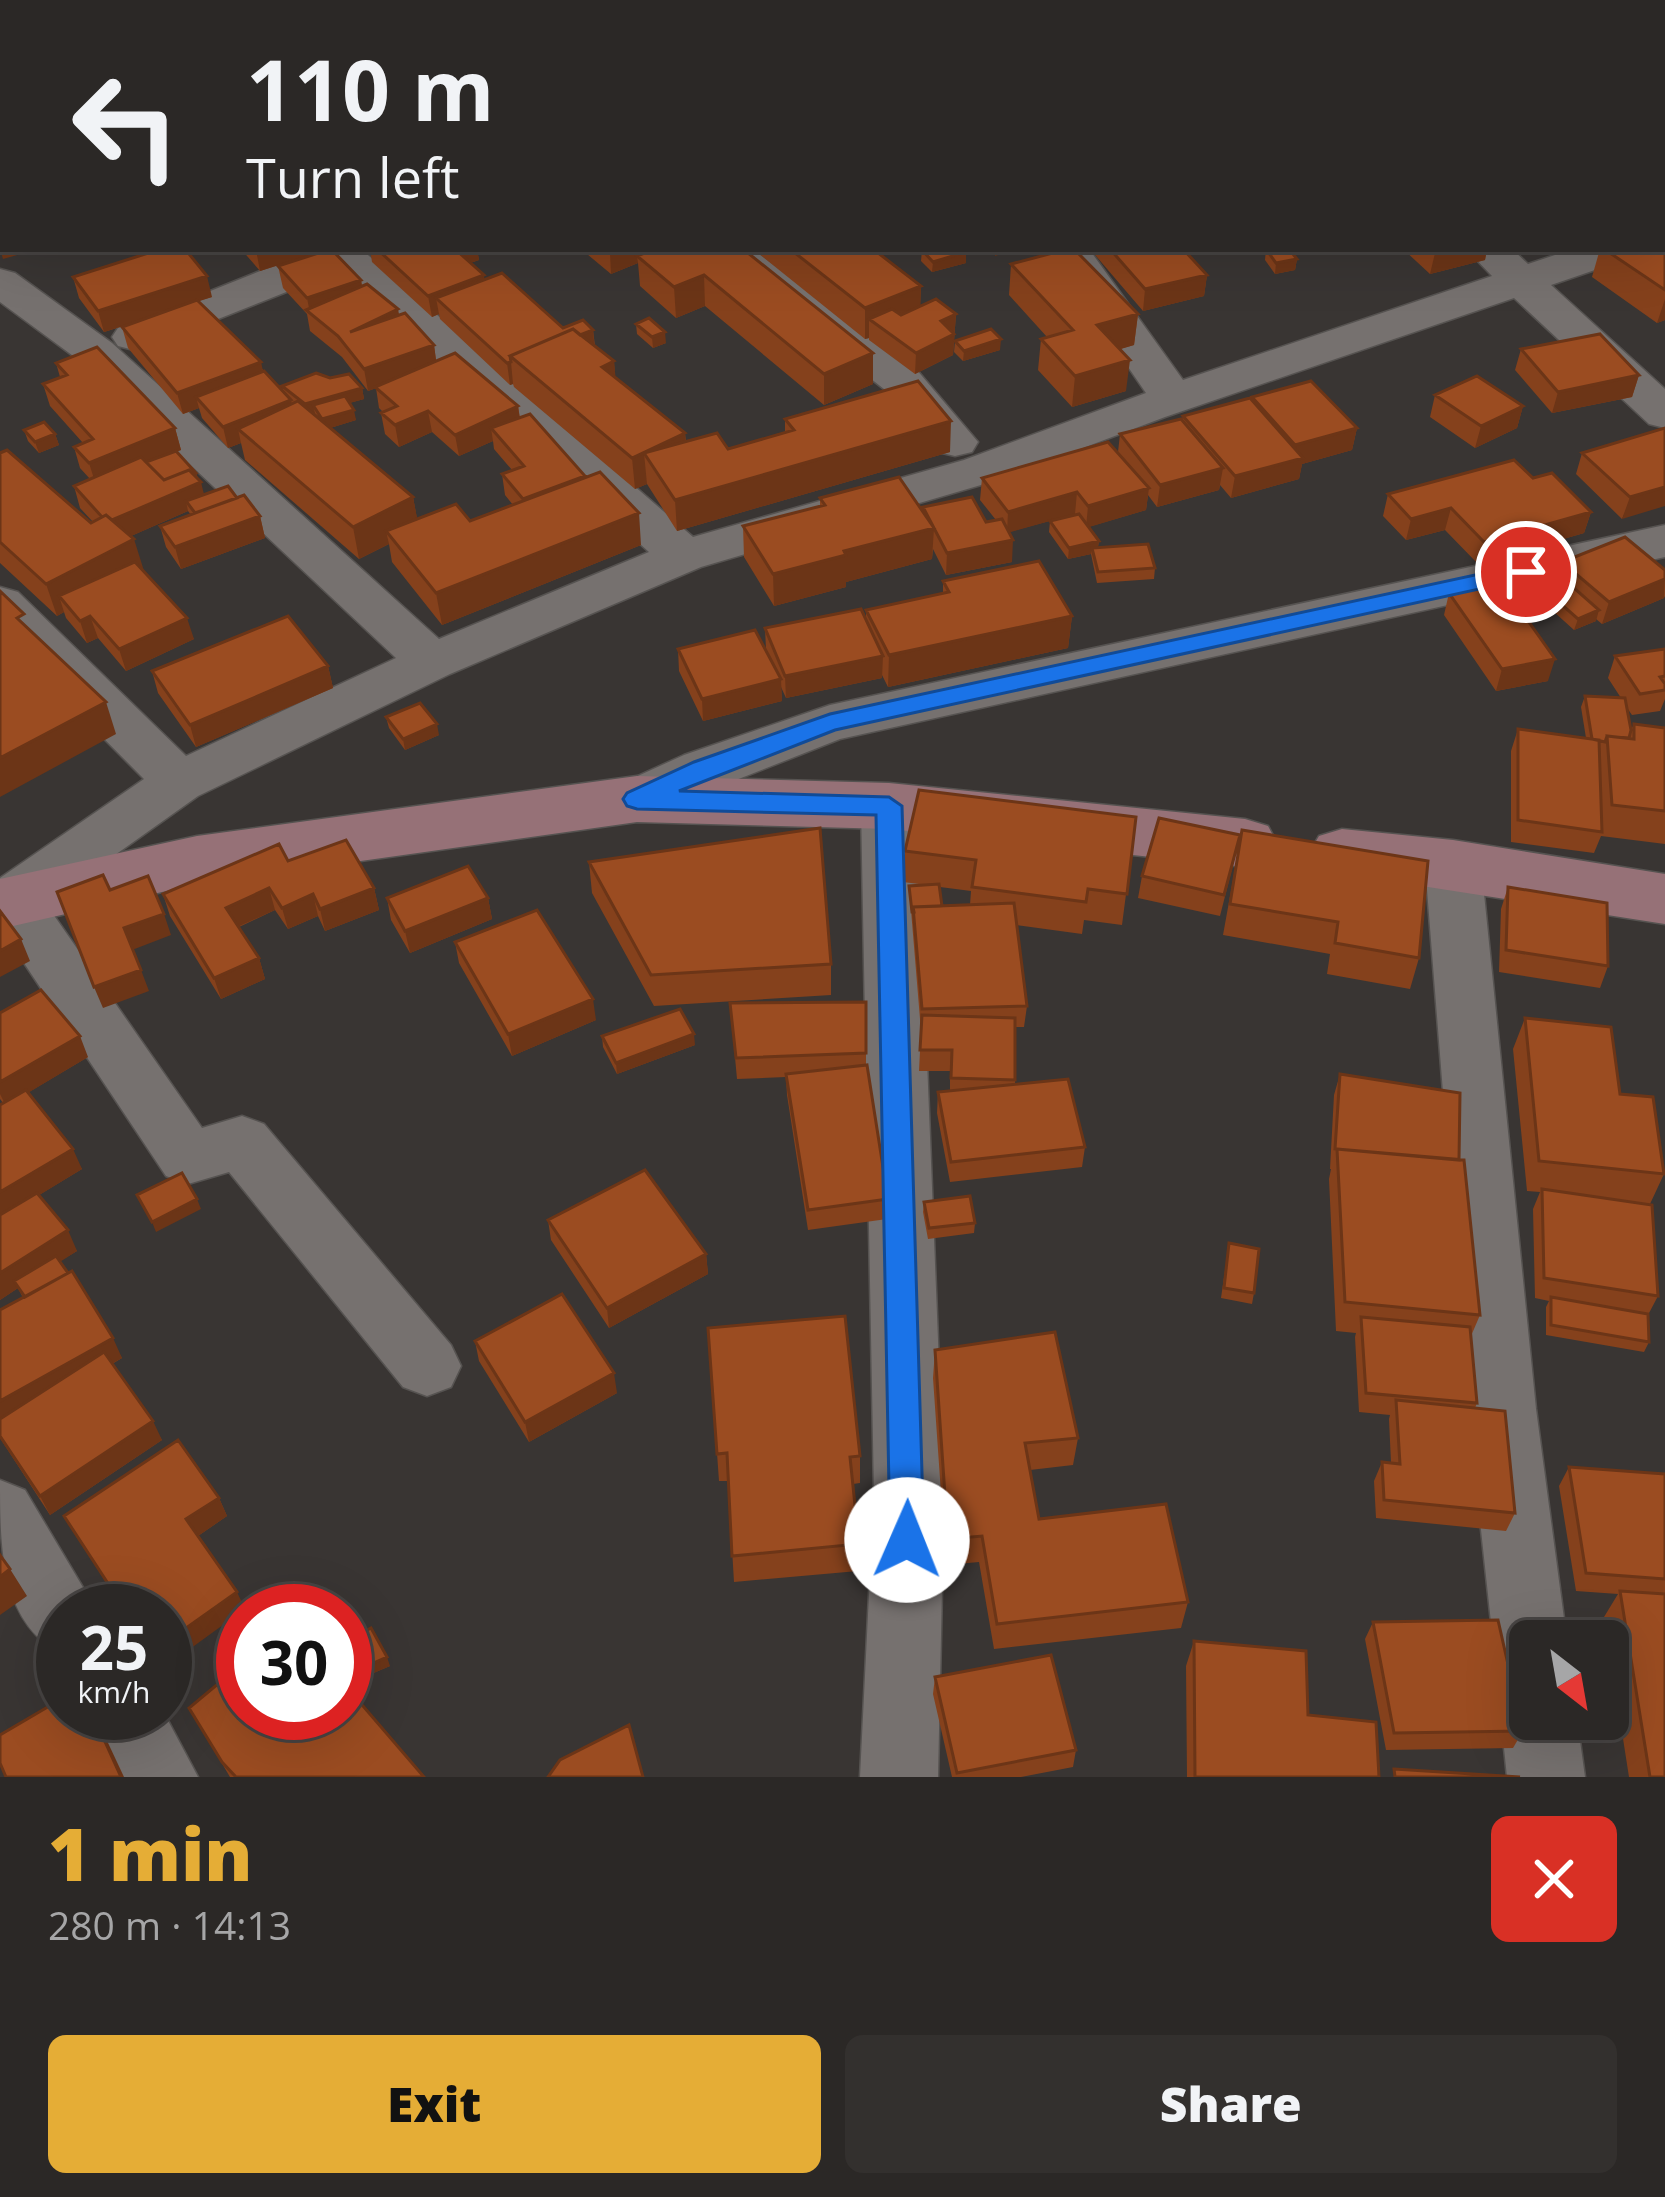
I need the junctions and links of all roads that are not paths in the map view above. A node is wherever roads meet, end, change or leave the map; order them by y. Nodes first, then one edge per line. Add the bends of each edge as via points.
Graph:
1 (339, 252) edge
2 (729, 252) edge
3 (1070, 252) edge
4 (1594, 252) edge
5 (1503, 265) edge
6 (0, 282) edge
7 (96, 352) junction
8 (1173, 399) junction
9 (1665, 414) edge
10 (980, 470) junction
11 (1665, 541) edge
12 (685, 556) junction
13 (0, 604) edge
14 (432, 662) junction
15 (179, 782) junction
16 (637, 799) junction
17 (889, 806) junction
18 (1454, 864) junction
19 (1665, 899) edge
20 (6, 902) edge
21 (427, 1366) dead end
22 (0, 1514) edge
23 (42, 1584) edge
24 (1527, 1620) edge
25 (136, 1740) edge
26 (1542, 1740) edge
27 (159, 1777) edge
28 (899, 1777) edge
29 (1546, 1777) edge

1 - 7 street
1 - 12 street
2 - 10 street via 900,379
3 - 8 street
4 - 5 street
5 - 8 street
5 - 9 street
6 - 7 street
7 - 14 street
8 - 10 street
10 - 12 street
11 - 16 street via 830,723
12 - 14 street
13 - 15 street
14 - 15 street
15 - 20 street
16 - 17 street
16 - 20 street via 196,860
17 - 18 street
17 - 28 street via 909,1492
18 - 19 street
18 - 24 street
20 - 21 street via 188,1159 242,1142
22 - 23 street
25 - 27 street
26 - 29 street

